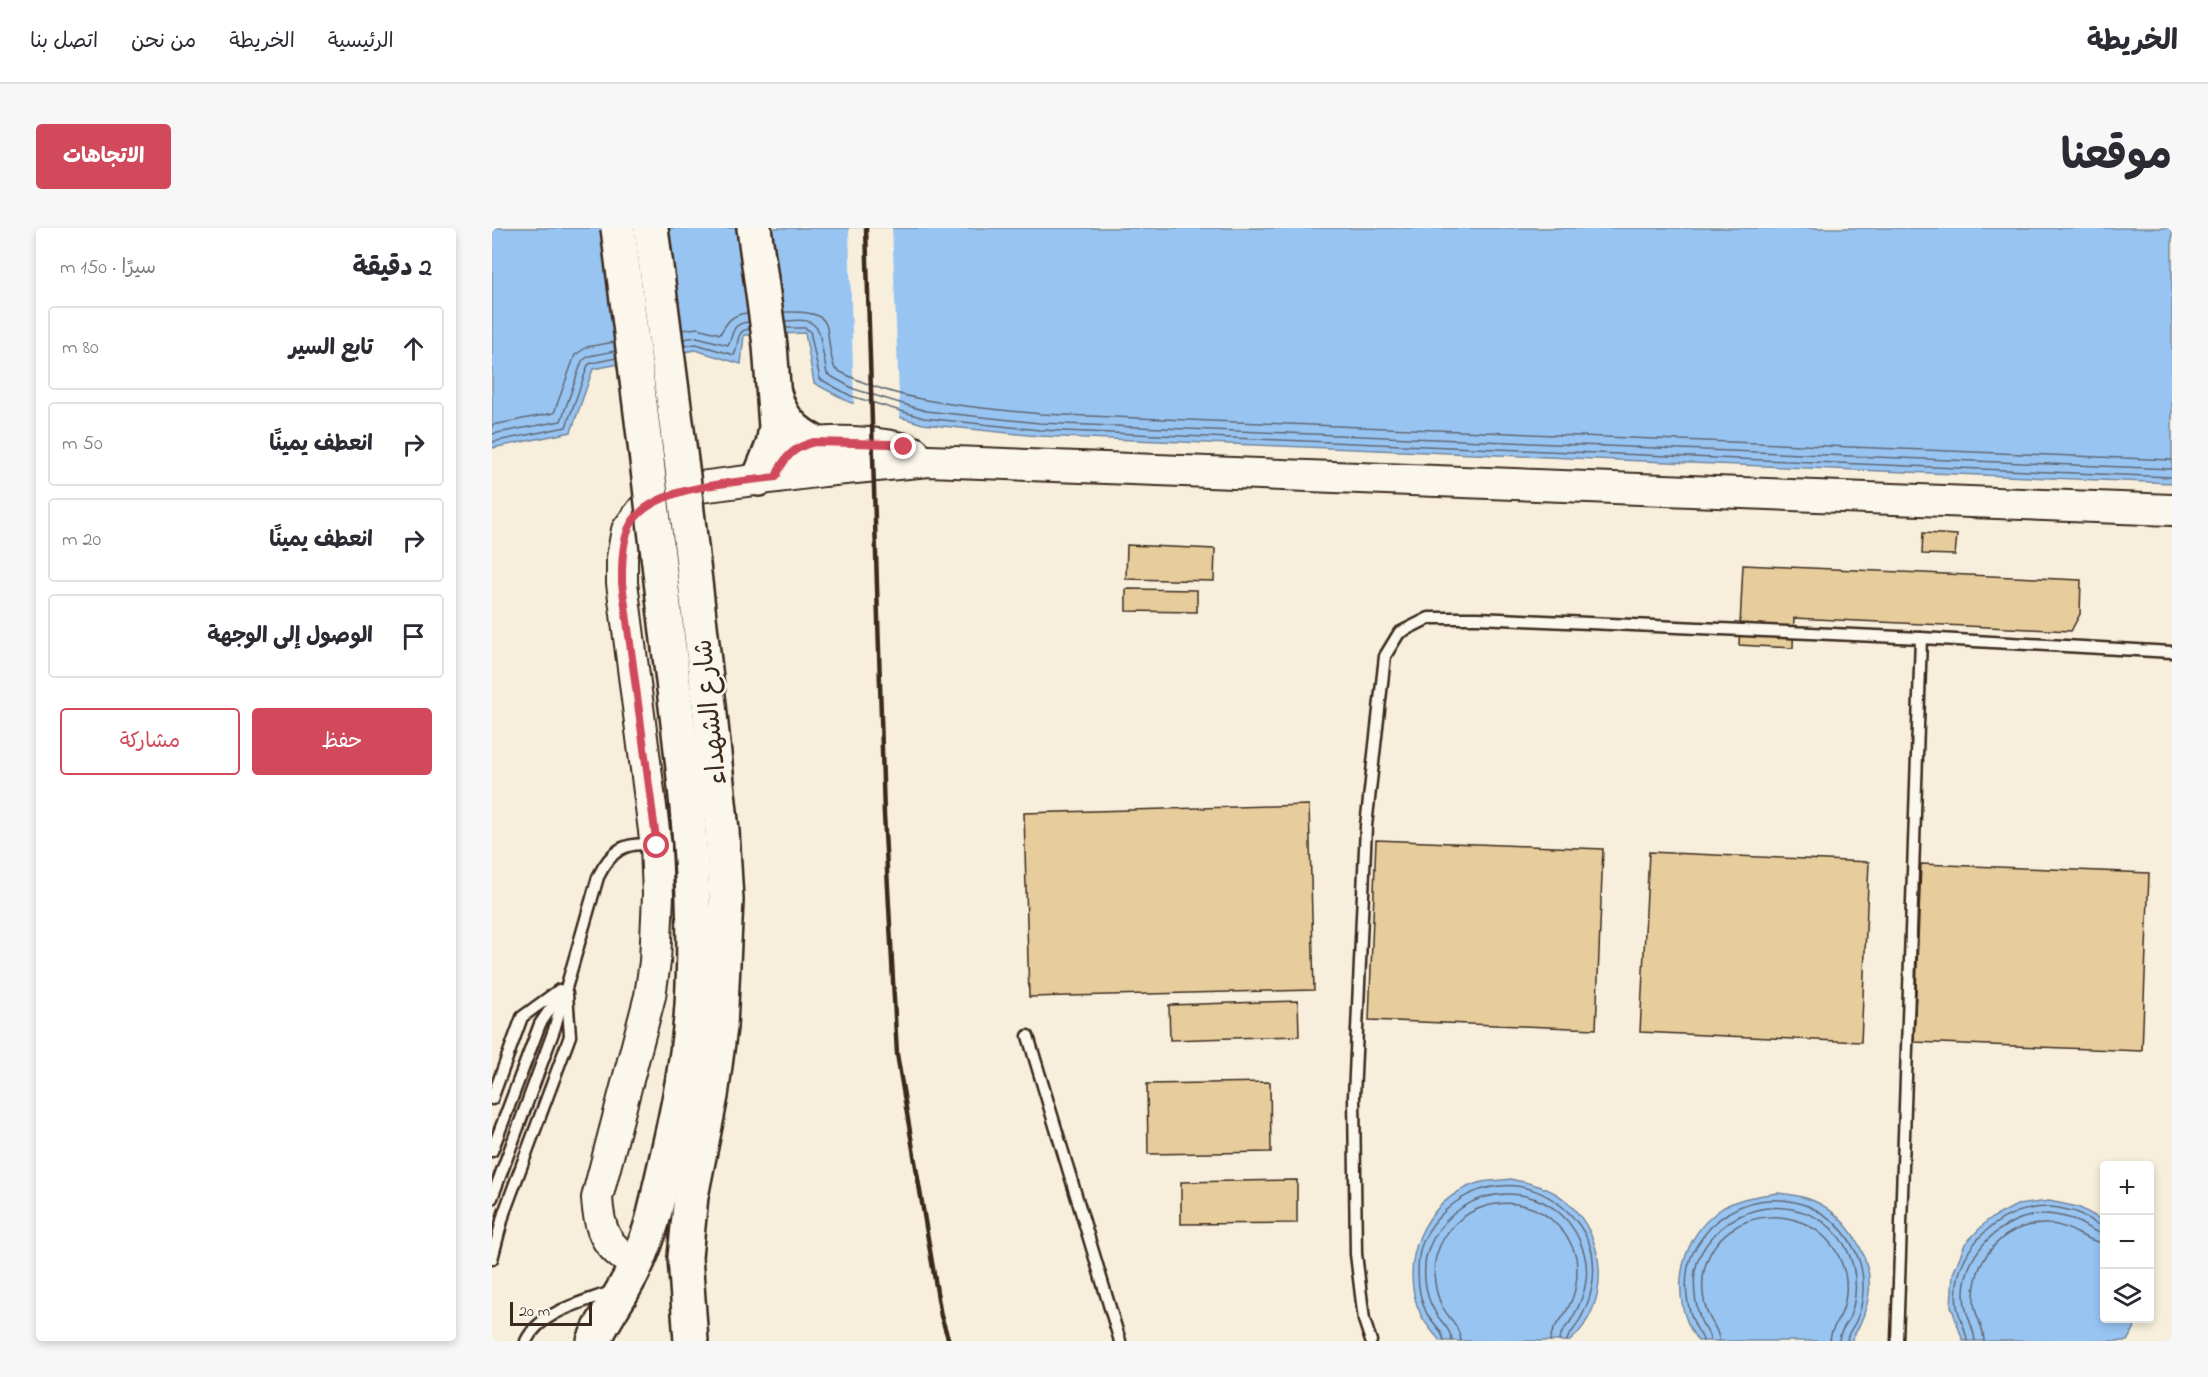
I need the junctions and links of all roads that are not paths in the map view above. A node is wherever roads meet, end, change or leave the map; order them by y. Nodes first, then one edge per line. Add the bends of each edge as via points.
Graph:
1 (618, 228) edge
2 (651, 228) edge
3 (754, 228) edge
4 (774, 391) junction
5 (814, 442) junction
6 (929, 461) junction
7 (768, 478) junction
8 (2172, 510) edge
9 (1921, 638) junction
10 (2172, 652) edge
11 (657, 846) junction
12 (566, 985) junction
13 (1028, 1036) dead end
14 (492, 1099) edge
15 (492, 1151) edge
16 (492, 1198) edge
17 (492, 1259) edge
18 (630, 1275) junction
19 (526, 1341) edge
20 (594, 1341) edge
21 (691, 1341) edge
22 (1120, 1341) edge
23 (1371, 1341) edge
24 (1897, 1341) edge

1 - 18 highway, شارع الشهداء, bridge via 653,492 693,892 692,1006 676,1120 655,1212
2 - 21 highway, شارع الشهداء, bridge via 709,705 726,900 718,1039 691,1196 686,1257
3 - 4 highway
4 - 5 highway via 788,422
4 - 7 highway via 776,427
5 - 6 main road via 890,444
5 - 7 main road via 794,450
6 - 7 main road
6 - 8 main road
7 - 11 main road via 667,495 643,509 627,530 622,583
9 - 10 lane
9 - 23 lane via 1478,618 1429,618 1399,633 1385,656 1366,826 1354,1085 1356,1254 1364,1320
9 - 24 lane
11 - 12 lane via 638,843 620,848 606,860
11 - 18 main road via 655,962 650,996 597,1198 598,1220
12 - 14 lane via 522,1017
12 - 15 lane via 540,1024
12 - 16 lane via 554,1030
12 - 17 lane via 570,1036 504,1213
13 - 22 lane
18 - 19 lane via 544,1320
18 - 20 highway, شارع الشهداء

